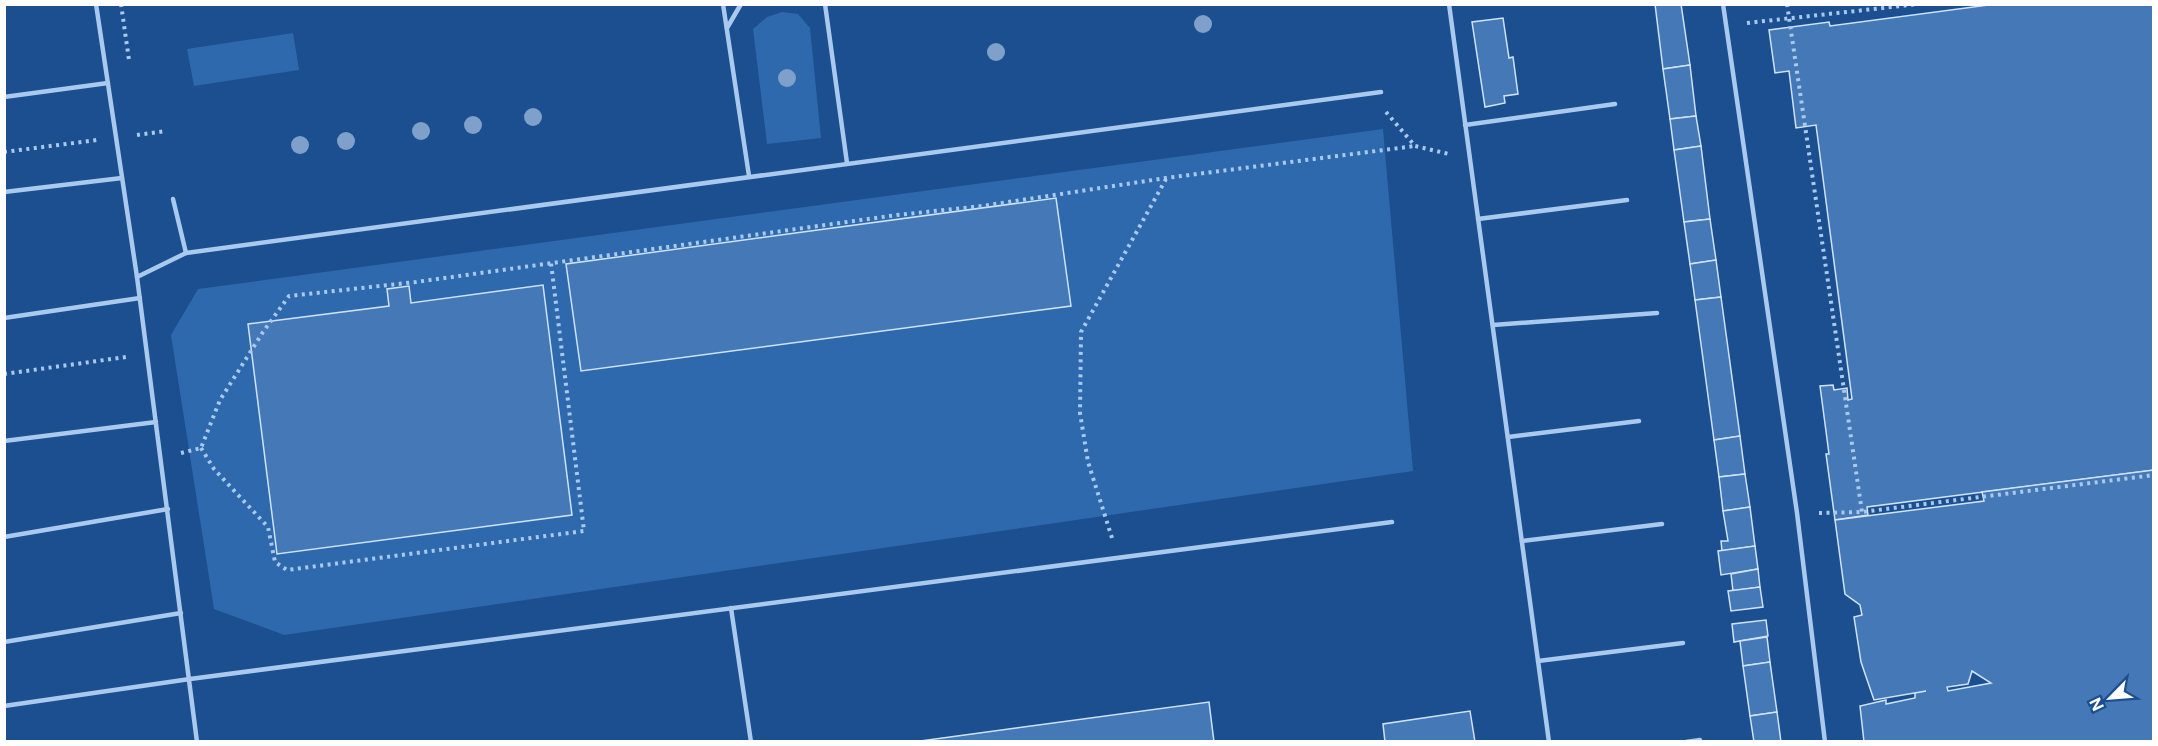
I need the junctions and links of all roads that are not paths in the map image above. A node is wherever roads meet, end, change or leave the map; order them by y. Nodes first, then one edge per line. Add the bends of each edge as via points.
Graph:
1 (96, 4) edge
2 (723, 4) edge
3 (741, 4) edge
4 (825, 4) edge
5 (1449, 4) edge
6 (1724, 4) edge
7 (727, 28) junction
8 (108, 83) junction
9 (1381, 92) dead end
10 (4, 97) edge
11 (1615, 104) dead end
12 (1465, 125) junction
13 (847, 163) junction
14 (749, 176) junction
15 (122, 178) junction
16 (4, 192) edge
17 (173, 199) dead end
18 (1627, 200) dead end
19 (1478, 219) junction
20 (186, 253) junction
21 (137, 277) junction
22 (140, 298) junction
23 (1657, 313) dead end
24 (4, 318) edge
25 (1493, 325) junction
26 (1639, 421) dead end
27 (156, 422) junction
28 (1508, 437) junction
29 (4, 441) edge
30 (168, 509) junction
31 (1392, 522) dead end
32 (1662, 524) dead end
33 (4, 537) edge
34 (1522, 542) junction
35 (731, 608) junction
36 (182, 613) junction
37 (4, 642) edge
38 (1683, 643) dead end
39 (1538, 661) junction
40 (190, 679) junction
41 (4, 706) edge
42 (1700, 740) dead end
43 (197, 741) edge
44 (751, 741) edge
45 (1549, 741) edge
46 (1686, 741) edge
47 (1825, 741) edge

1 - 8 lane
2 - 7 lane
3 - 7 lane
4 - 13 lane
5 - 12 lane
6 - 47 lane via 1797,513
7 - 14 lane
8 - 10 lane
8 - 15 lane
9 - 13 lane
11 - 12 lane
12 - 19 lane
13 - 14 lane
14 - 20 lane
15 - 16 lane
15 - 21 lane
17 - 20 lane
18 - 19 lane
19 - 25 lane
20 - 21 lane
21 - 22 lane
22 - 24 lane
22 - 27 lane
23 - 25 lane
25 - 28 lane
26 - 28 lane
27 - 29 lane
27 - 30 lane
28 - 34 lane
30 - 33 lane
30 - 36 lane
31 - 35 lane
32 - 34 lane
34 - 39 lane
35 - 40 lane
35 - 44 lane
36 - 37 lane
36 - 40 lane
38 - 39 lane
39 - 45 lane
40 - 41 lane
40 - 43 lane
42 - 46 lane

